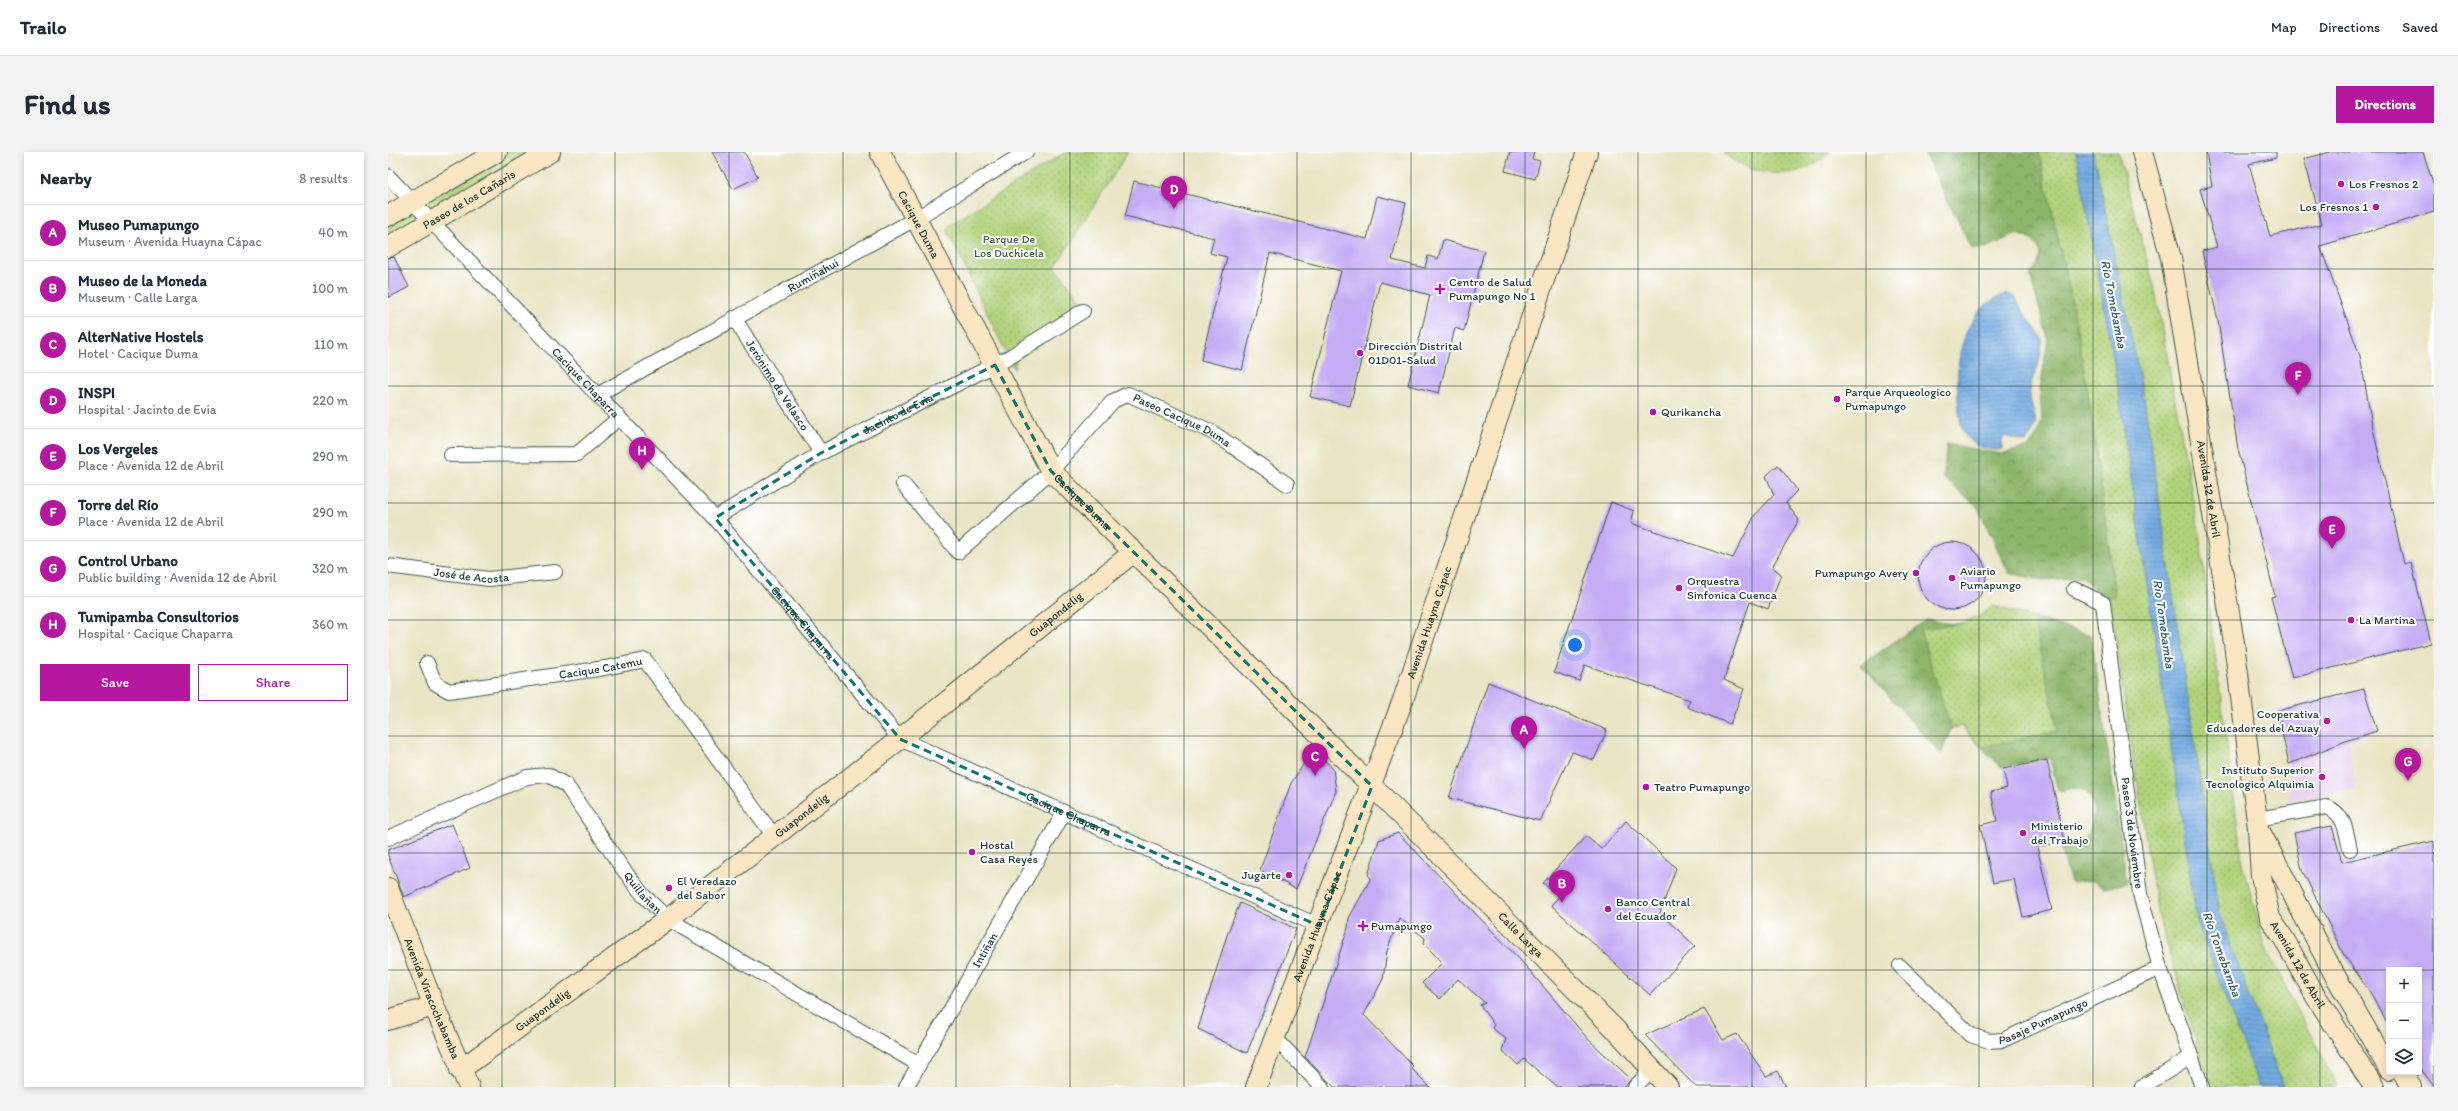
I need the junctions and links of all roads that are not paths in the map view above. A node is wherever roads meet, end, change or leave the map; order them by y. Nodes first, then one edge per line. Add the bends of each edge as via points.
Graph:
1 (497, 152) edge
2 (550, 152) edge
3 (880, 152) edge
4 (1026, 152) edge
5 (1587, 152) edge
6 (2142, 152) edge
7 (388, 176) edge
8 (413, 202) junction
9 (388, 216) edge
10 (915, 219) junction
11 (432, 222) junction
12 (388, 247) edge
13 (1083, 311) dead end
14 (734, 318) junction
15 (995, 365) junction
16 (597, 395) junction
17 (619, 418) junction
18 (821, 453) junction
19 (451, 455) dead end
20 (1051, 471) junction
21 (903, 484) dead end
22 (1287, 484) dead end
23 (715, 518) junction
24 (1134, 552) junction
25 (388, 566) edge
26 (556, 572) dead end
27 (2074, 590) dead end
28 (427, 663) dead end
29 (900, 739) junction
30 (1372, 786) junction
31 (1064, 813) junction
32 (2258, 824) junction
33 (774, 836) junction
34 (388, 838) edge
35 (2350, 849) dead end
36 (388, 888) edge
37 (2303, 913) junction
38 (2270, 918) junction
39 (668, 919) junction
40 (1319, 926) junction
41 (1900, 966) dead end
42 (2160, 968) junction
43 (434, 1006) junction
44 (388, 1020) edge
45 (1275, 1038) junction
46 (2386, 1044) edge
47 (2191, 1057) junction
48 (918, 1064) junction
49 (2386, 1064) edge
50 (1651, 1070) junction
51 (2393, 1075) edge
52 (2405, 1075) edge
53 (465, 1078) edge
54 (906, 1087) edge
55 (1256, 1087) edge
56 (1322, 1087) edge
57 (1635, 1087) edge
58 (1668, 1087) edge
59 (2142, 1087) edge
60 (2202, 1087) edge
61 (2360, 1087) edge
62 (2374, 1087) edge
63 (2399, 1087) edge
64 (2411, 1087) edge

1 - 8 street
2 - 11 street, Paseo de los Cañaris
3 - 10 street, Cacique Duma
4 - 10 street, Rumiñahui
5 - 30 street, Avenida Huayna Cápac via 1404,700
6 - 32 street, Avenida 12 de Abril via 2171,258 2234,643
7 - 8 street, Cacique Chaparra
8 - 9 street
8 - 11 street, Cacique Chaparra
10 - 14 street, Rumiñahui
10 - 15 street, Cacique Duma
11 - 12 street, Paseo de los Cañaris
11 - 16 street, Cacique Chaparra
13 - 15 street, Jacinto de Evia
14 - 16 street, Rumiñahui
14 - 18 street, Jerónimo de Velasco
15 - 18 street, Jacinto de Evia
15 - 20 street, Cacique Duma
16 - 17 street, Cacique Chaparra
17 - 19 street via 577,454
17 - 23 street, Cacique Chaparra
18 - 23 street, Jacinto de Evia
20 - 21 street, Paseo Cacique Duma via 958,552
20 - 22 street, Paseo Cacique Duma via 1113,401 1128,394 1212,432
20 - 24 street, Cacique Duma
23 - 29 street, Cacique Chaparra
24 - 29 street, Guapondelig
24 - 30 street, Cacique Duma
25 - 26 street, José de Acosta via 489,579
27 - 42 street, Paseo 3 de Noviembre via 2103,602 2140,894
28 - 33 street, Cacique Catemu via 435,682 449,691 645,660
29 - 31 street, Cacique Chaparra
29 - 33 street, Guapondelig
30 - 40 street, Avenida Huayna Cápac
30 - 50 street, Calle Larga via 1615,1029
31 - 40 street, Cacique Chaparra
31 - 48 street, Intiñan
32 - 35 street via 2328,807 2337,811 2343,821
32 - 37 street, Avenida 12 de Abril
32 - 38 street, Avenida 12 de Abril via 2261,876
33 - 39 street, Guapondelig
34 - 39 street, Quillañan via 527,777 548,775 566,785 643,896
36 - 43 street, Avenida Viracochabamba
37 - 46 street via 2352,985
37 - 49 street, Avenida 12 de Abril
38 - 61 street via 2291,970
38 - 62 street, Avenida 12 de Abril via 2315,995
39 - 48 street, Quillañan
39 - 53 street, Guapondelig
40 - 45 street, Avenida Huayna Cápac
41 - 42 street, Pasaje Pumapungo via 1971,1035 1989,1042 2003,1040
42 - 47 street, Paseo 3 de Noviembre
43 - 44 street
43 - 53 street, Avenida Viracochabamba
45 - 55 street, Avenida Huayna Cápac
45 - 56 street
47 - 59 street
47 - 60 street, Paseo 3 de Noviembre
48 - 54 street, Intiñan
50 - 57 street
50 - 58 street, Calle Larga
51 - 63 street
52 - 64 street

